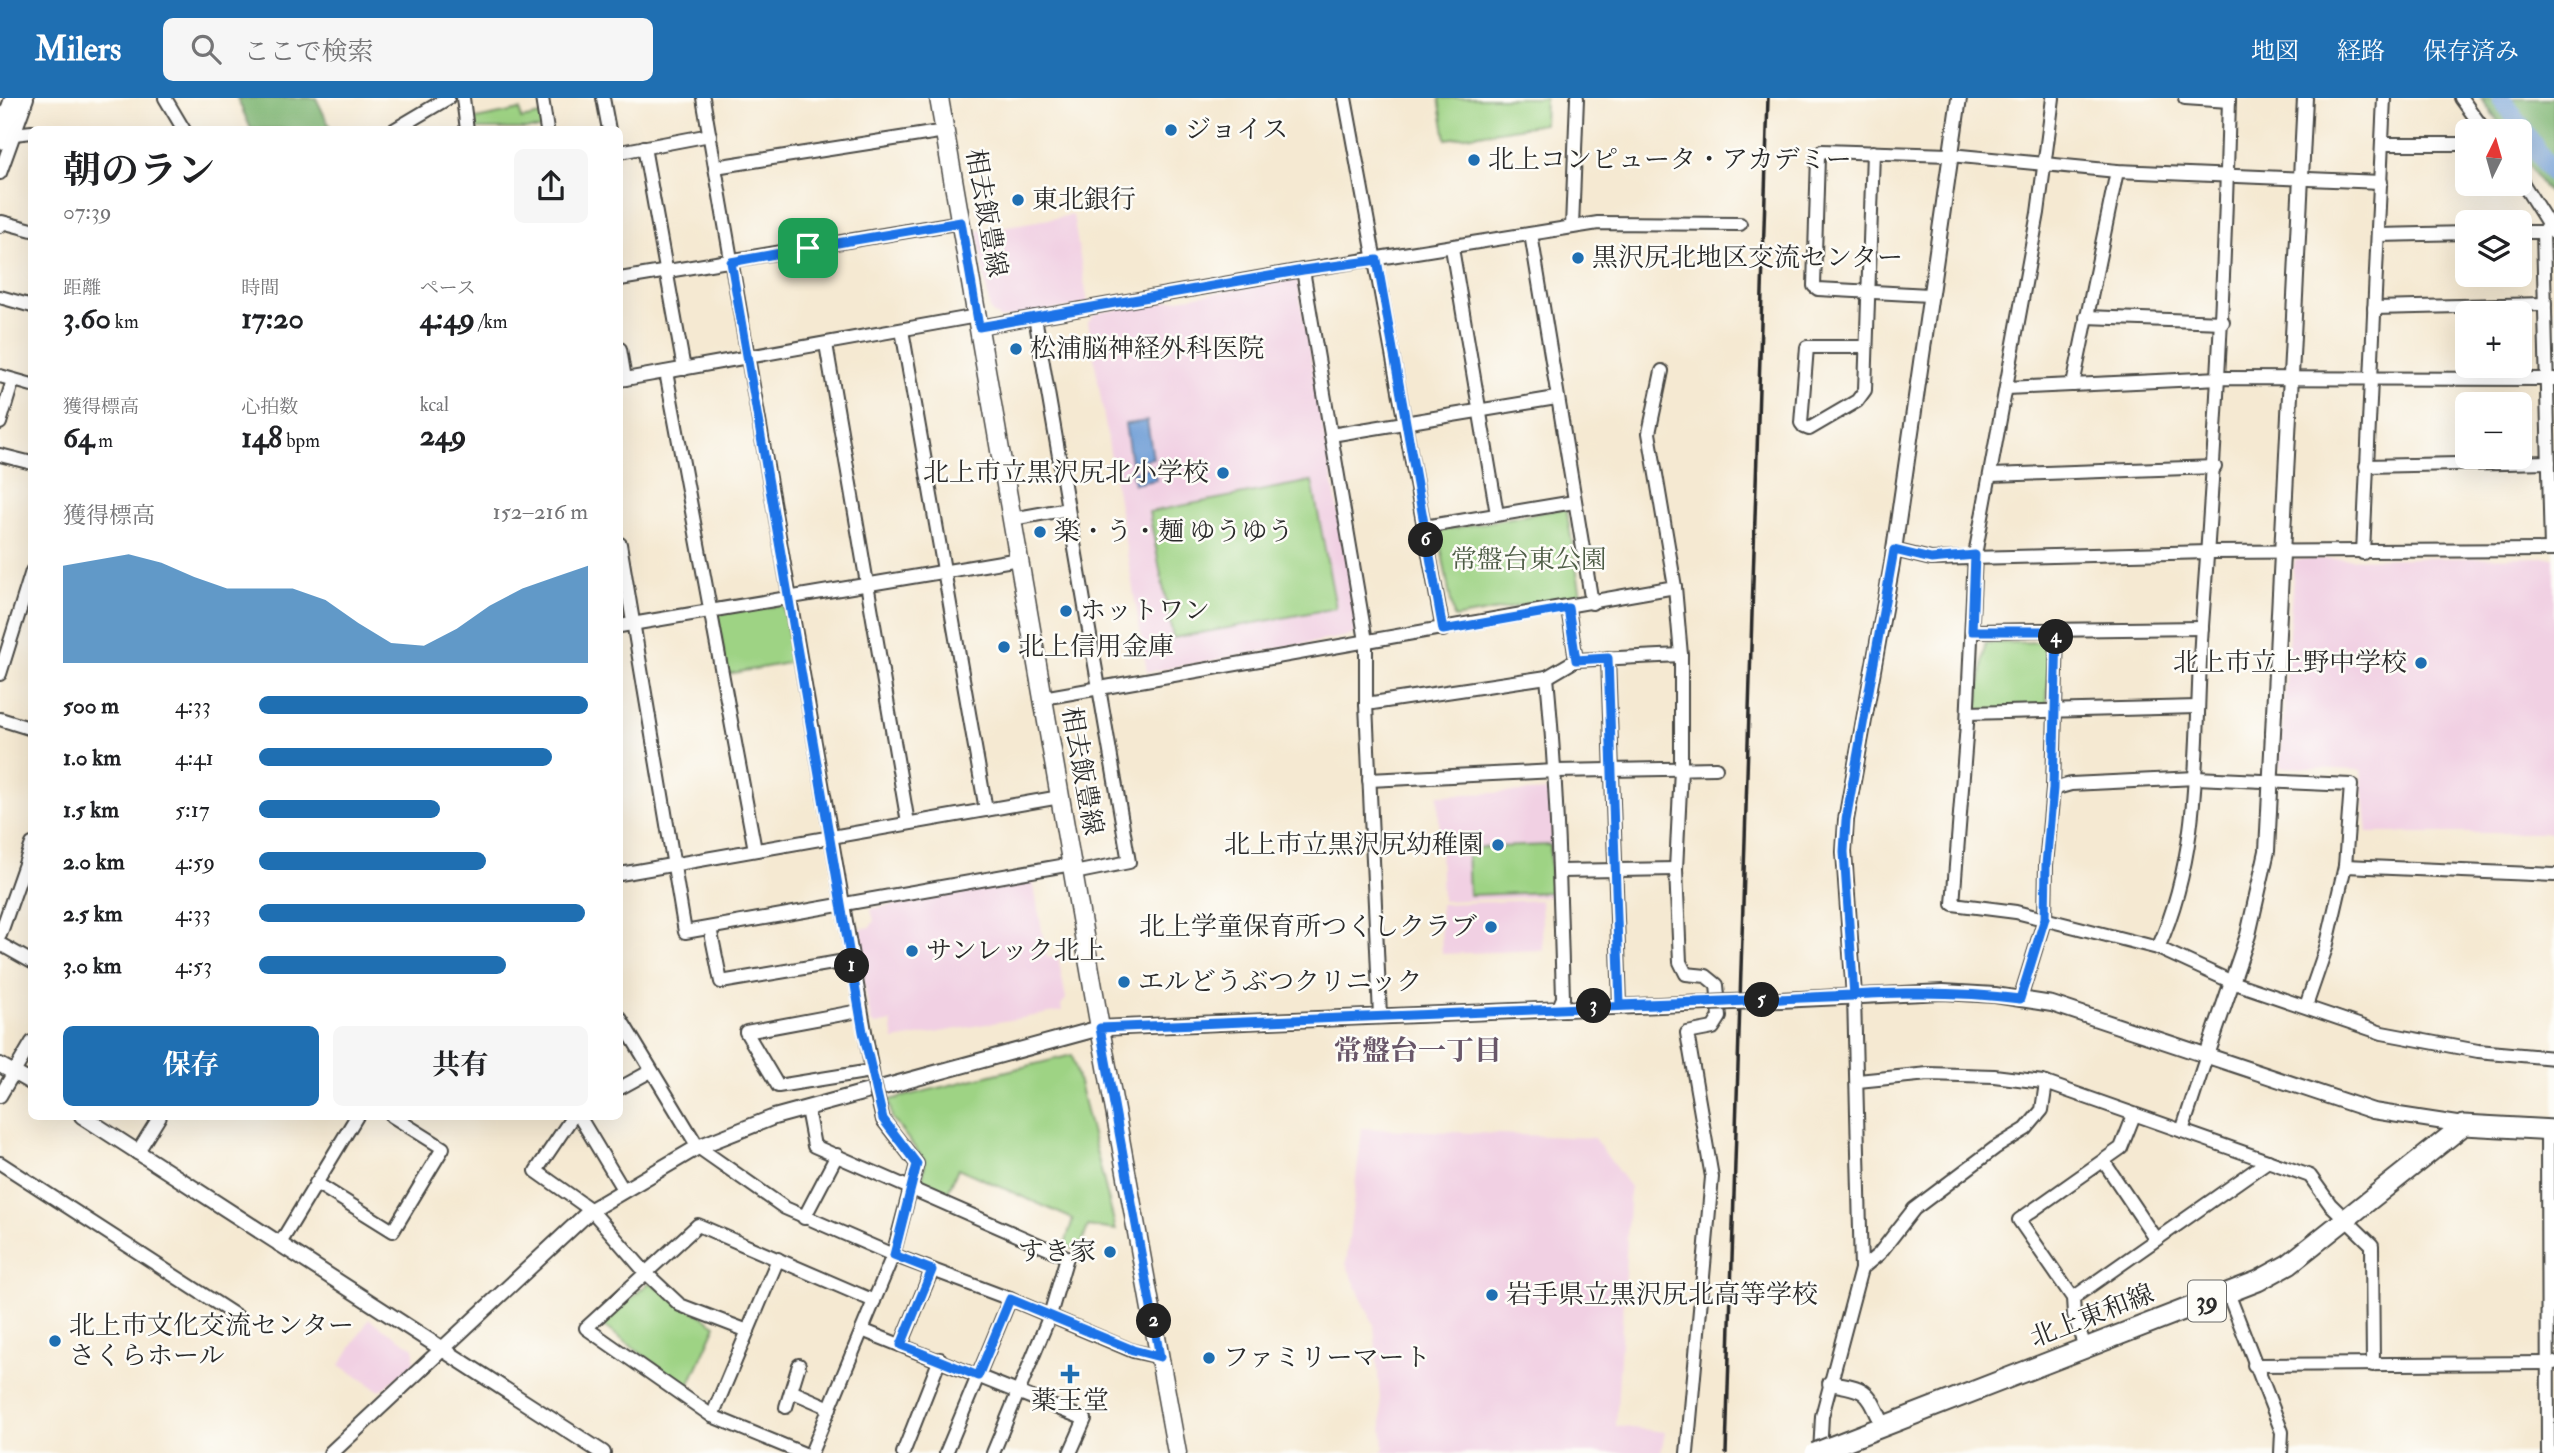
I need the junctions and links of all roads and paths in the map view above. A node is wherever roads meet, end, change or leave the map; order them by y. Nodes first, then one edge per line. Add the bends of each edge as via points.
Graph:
1 (15, 98) edge
2 (27, 98) edge
3 (165, 98) edge
4 (448, 98) edge
5 (463, 98) edge
6 (542, 98) edge
7 (603, 98) edge
8 (703, 98) edge
9 (939, 98) edge
10 (1345, 98) edge
11 (1577, 98) edge
12 (1959, 98) edge
13 (2053, 98) edge
14 (2185, 98) edge
15 (2305, 98) edge
16 (2384, 98) edge
17 (2461, 98) edge
18 (2229, 100) edge
19 (2476, 119) edge
20 (182, 126) edge
21 (401, 126) edge
22 (466, 126) edge
23 (546, 126) edge
24 (608, 126) edge
25 (945, 131) junction
26 (28, 133) edge
27 (710, 135) junction
28 (7, 136) edge
29 (2383, 144) junction
30 (2455, 144) edge
31 (645, 147) junction
32 (623, 151) edge
33 (1873, 152) junction
34 (1950, 155) junction
35 (2046, 166) junction
36 (715, 167) junction
37 (2116, 171) junction
38 (0, 173) edge
39 (2227, 176) junction
40 (2300, 177) junction
41 (2381, 182) junction
42 (2529, 196) edge
43 (961, 222) junction
44 (1740, 224) dead end
45 (0, 226) edge
46 (1572, 227) junction
47 (28, 229) edge
48 (2548, 230) edge
49 (2455, 233) edge
50 (1531, 234) junction
51 (2378, 235) junction
52 (1452, 247) junction
53 (1377, 260) junction
54 (731, 262) junction
55 (1303, 270) junction
56 (667, 272) junction
57 (623, 279) edge
58 (1867, 291) junction
59 (1929, 295) junction
60 (0, 297) edge
61 (2545, 304) junction
62 (28, 305) edge
63 (2374, 307) junction
64 (1035, 317) junction
65 (2086, 317) junction
66 (978, 322) junction
67 (2223, 322) junction
68 (902, 330) junction
69 (826, 344) junction
70 (1866, 347) junction
71 (747, 356) junction
72 (684, 369) junction
73 (1662, 371) dead end
74 (666, 372) junction
75 (6, 378) edge
76 (623, 379) edge
77 (2220, 379) junction
78 (2550, 379) edge
79 (2290, 380) junction
80 (2370, 380) junction
81 (28, 384) edge
82 (2073, 385) junction
83 (2007, 388) junction
84 (1556, 398) junction
85 (1480, 412) junction
86 (0, 423) edge
87 (1405, 424) junction
88 (1331, 435) junction
89 (0, 454) edge
90 (28, 462) edge
91 (2549, 462) junction
92 (2366, 466) junction
93 (2215, 467) junction
94 (1991, 475) junction
95 (1574, 502) junction
96 (1068, 509) junction
97 (1497, 514) junction
98 (1012, 519) junction
99 (1424, 527) junction
100 (1894, 550) junction
101 (2553, 550) edge
102 (2209, 552) junction
103 (2363, 553) junction
104 (2282, 554) junction
105 (1975, 555) junction
106 (1019, 559) junction
107 (623, 562) edge
108 (944, 570) junction
109 (28, 584) edge
110 (867, 586) junction
111 (1675, 587) junction
112 (789, 599) junction
113 (1592, 603) junction
114 (1568, 608) junction
115 (713, 611) junction
116 (633, 624) junction
117 (623, 626) edge
118 (2202, 628) junction
119 (1443, 630) junction
120 (1972, 631) junction
121 (2057, 631) junction
122 (1366, 641) junction
123 (1681, 655) junction
124 (1608, 658) junction
125 (1576, 660) junction
126 (0, 674) edge
127 (1547, 677) junction
128 (1099, 688) junction
129 (1043, 698) junction
130 (1366, 704) junction
131 (2197, 708) junction
132 (2055, 710) junction
133 (1968, 713) junction
134 (0, 719) edge
135 (28, 728) edge
136 (1716, 768) dead end
137 (1681, 769) junction
138 (1556, 771) junction
139 (1611, 771) junction
140 (2196, 778) junction
141 (2270, 779) junction
142 (1369, 780) junction
143 (2053, 789) junction
144 (1060, 797) junction
145 (986, 810) junction
146 (908, 823) junction
147 (830, 837) junction
148 (755, 850) junction
149 (28, 857) edge
150 (675, 865) junction
151 (2345, 866) junction
152 (1073, 869) junction
153 (1676, 869) junction
154 (1560, 871) junction
155 (1614, 872) junction
156 (623, 874) edge
157 (2554, 875) edge
158 (842, 907) junction
159 (2045, 918) junction
160 (710, 928) junction
161 (0, 935) edge
162 (0, 944) edge
163 (2158, 948) junction
164 (28, 960) edge
165 (851, 960) junction
166 (2232, 982) junction
167 (1854, 996) junction
168 (2020, 999) junction
169 (1620, 1005) junction
170 (2306, 1006) junction
171 (1559, 1007) junction
172 (859, 1011) junction
173 (1380, 1016) junction
174 (623, 1023) edge
175 (1100, 1028) junction
176 (28, 1049) edge
177 (2207, 1055) junction
178 (2554, 1058) edge
179 (0, 1065) edge
180 (650, 1071) junction
181 (14, 1072) junction
182 (873, 1077) junction
183 (28, 1081) edge
184 (1857, 1081) junction
185 (2046, 1083) junction
186 (623, 1086) edge
187 (0, 1096) edge
188 (807, 1109) junction
189 (2134, 1115) junction
190 (88, 1120) edge
191 (158, 1120) edge
192 (355, 1120) edge
193 (398, 1120) edge
194 (570, 1120) edge
195 (581, 1120) edge
196 (2464, 1125) junction
197 (2551, 1130) edge
198 (2182, 1131) junction
199 (698, 1147) junction
200 (137, 1153) junction
201 (837, 1155) junction
202 (2268, 1161) junction
203 (0, 1163) edge
204 (2104, 1163) junction
205 (316, 1183) junction
206 (909, 1187) junction
207 (624, 1191) junction
208 (591, 1210) junction
209 (804, 1218) junction
210 (2346, 1220) junction
211 (2155, 1238) junction
212 (279, 1245) junction
213 (894, 1255) junction
214 (778, 1259) junction
215 (1861, 1269) junction
216 (932, 1270) junction
217 (646, 1273) junction
218 (2228, 1293) junction
219 (2073, 1298) junction
220 (1010, 1299) junction
221 (874, 1301) junction
222 (1050, 1315) junction
223 (238, 1317) dead end
224 (862, 1330) junction
225 (748, 1331) junction
226 (901, 1345) junction
227 (2085, 1347) junction
228 (444, 1349) junction
229 (1160, 1357) junction
230 (940, 1359) junction
231 (2551, 1363) edge
232 (799, 1365) dead end
233 (2373, 1365) junction
234 (2254, 1366) junction
235 (978, 1376) junction
236 (1830, 1382) junction
237 (791, 1391) junction
238 (1018, 1391) junction
239 (786, 1407) dead end
240 (830, 1408) junction
241 (712, 1416) junction
242 (1883, 1425) junction
243 (340, 1450) edge
244 (1822, 1451) edge
245 (603, 1453) edge
246 (802, 1453) edge
247 (811, 1453) edge
248 (903, 1453) edge
249 (946, 1453) edge
250 (992, 1453) edge
251 (1070, 1453) edge
252 (1177, 1453) edge
253 (1687, 1453) edge
254 (2281, 1453) edge
255 (2548, 1453) edge

1 - 28 main road
2 - 28 street
3 - 20 street
4 - 21 street
5 - 22 street
6 - 23 street
7 - 24 street
8 - 27 street
9 - 25 main road, 相去飯豊線
10 - 53 street
11 - 46 street
12 - 34 street
13 - 35 street
14 - 18 street
15 - 40 street
16 - 29 street
17 - 19 street
18 - 39 street
25 - 36 street
25 - 43 main road, 相去飯豊線
26 - 28 street
27 - 31 street
27 - 36 street
28 - 38 street
29 - 30 street
29 - 41 street
31 - 32 street
31 - 56 street
33 - 34 street
33 - 58 street
33 - 58 street via 1831,150 1818,156 1812,281 1818,289
34 - 35 street
34 - 59 street
35 - 37 street
35 - 83 street
36 - 54 street
37 - 39 street
37 - 65 street
39 - 40 street
39 - 67 street
40 - 41 street
40 - 79 street
41 - 51 street
42 - 48 street
43 - 54 street
43 - 66 main road, 相去飯豊線
44 - 46 street via 1598,223
45 - 47 street via 2,222
46 - 50 street
48 - 61 street
49 - 51 street
50 - 52 street
50 - 84 street
51 - 63 street
52 - 53 street
52 - 85 street
53 - 55 street
53 - 87 street
54 - 56 street
54 - 71 street
55 - 64 street
55 - 88 street
56 - 57 street
56 - 72 street
58 - 59 street
58 - 70 street
59 - 100 street
60 - 62 street
61 - 63 street
61 - 78 street
63 - 80 street
64 - 66 street
64 - 96 street
65 - 67 street
65 - 82 street
66 - 68 street
66 - 98 main road, 相去飯豊線
67 - 77 street
68 - 69 street
68 - 108 street
69 - 71 street
69 - 110 street
70 - 70 street via 1863,395 1810,429 1804,427 1807,347
71 - 72 street
71 - 112 street
72 - 74 street
73 - 111 street via 1649,433
74 - 76 street
74 - 115 street
75 - 81 street
75 - 86 street
77 - 79 street
77 - 82 street
77 - 93 street
78 - 80 street
78 - 91 street
79 - 80 street
79 - 104 street
80 - 92 street
82 - 83 street
83 - 94 street
84 - 85 street
84 - 95 street
85 - 87 street
85 - 97 street
87 - 88 street
87 - 99 street
88 - 122 street
89 - 90 street
91 - 92 street
91 - 101 street
92 - 103 street
93 - 94 street
93 - 102 street
94 - 105 street
95 - 97 street
95 - 113 street
96 - 98 street
96 - 128 street
97 - 99 street
98 - 106 main road, 相去飯豊線
99 - 119 street
100 - 105 street via 1931,559
100 - 167 street via 1846,820
101 - 103 street
102 - 104 street
102 - 105 street
102 - 118 street
103 - 104 street
104 - 141 street
105 - 120 street
106 - 108 street
106 - 129 main road, 相去飯豊線
107 - 116 street
108 - 110 street
108 - 145 street
109 - 126 street
110 - 112 street
110 - 146 street
111 - 113 street
111 - 123 street
112 - 115 street
112 - 147 street
113 - 114 street
114 - 119 street
114 - 125 street
115 - 116 street
115 - 148 street
116 - 117 street
116 - 150 street
118 - 121 street
118 - 131 street
119 - 122 street
120 - 121 street
120 - 133 street
121 - 132 street
122 - 128 street
122 - 130 street
123 - 124 street
123 - 137 street
124 - 125 street
124 - 139 street
125 - 127 street
127 - 130 street
127 - 138 street
128 - 129 street
128 - 152 street via 1129,862
129 - 144 main road, 相去飯豊線
130 - 142 street
131 - 132 street
131 - 140 street
132 - 133 street
132 - 143 street
133 - 159 street via 1953,904
134 - 135 street
136 - 137 street
137 - 139 street
137 - 153 street
138 - 139 street
138 - 142 street
138 - 154 street
139 - 155 street
140 - 141 street
140 - 143 street via 2071,784
140 - 163 street via 2185,866 2172,918
141 - 151 street via 2351,785
141 - 166 street via 2267,851
142 - 173 street
143 - 159 street
144 - 145 street
144 - 152 main road, 相去飯豊線
145 - 146 street
146 - 147 street
147 - 148 street
147 - 158 street
148 - 150 street
149 - 161 street
150 - 156 street
150 - 160 street via 685,933
151 - 157 street
151 - 170 street via 2326,948
152 - 158 street
152 - 175 main road, 相去飯豊線
153 - 155 street
153 - 253 street via 1680,962 1686,974 1706,976 1717,985 1720,1017 1713,1028 1687,1033 1712,1177
154 - 155 street
154 - 171 street via 1563,998
155 - 169 street
158 - 160 street
158 - 165 street
159 - 163 street
159 - 168 street
160 - 165 street via 721,982
162 - 164 street
163 - 166 street
165 - 172 street
166 - 170 street
166 - 177 street
167 - 168 street via 1943,992
167 - 169 street, bridge
167 - 184 street
168 - 177 street via 2052,1004
169 - 171 street
170 - 178 street via 2427,1044
171 - 173 street
172 - 182 street
172 - 182 street via 746,1032 778,1086
173 - 175 street
174 - 180 street
175 - 188 street
175 - 229 main road, 相去飯豊線
176 - 181 street
177 - 196 street via 2373,1111
177 - 198 street
179 - 181 street
180 - 186 street
180 - 199 street
181 - 183 street
181 - 187 street
182 - 206 street, bridge via 883,1119 917,1164
184 - 185 street via 1928,1074
184 - 215 street
185 - 189 street
185 - 215 street via 2042,1110 2026,1129 1914,1209 1879,1254
188 - 199 street
188 - 201 street via 814,1146
189 - 198 street
189 - 204 street via 2122,1148
190 - 200 street
191 - 200 street
192 - 205 street
193 - 205 street via 443,1148 393,1231
194 - 208 street via 536,1171
195 - 207 street
196 - 197 main road
196 - 210 main road, 北上東和線 / 39
197 - 231 street
198 - 202 street
199 - 207 street
199 - 209 street
200 - 212 street
201 - 206 street
201 - 209 street
202 - 210 street via 2310,1176
202 - 211 street
203 - 223 street
204 - 211 street
204 - 219 street via 2019,1220
205 - 212 street
206 - 213 street
206 - 222 street via 1068,1257
207 - 208 street
208 - 217 street
208 - 228 street
209 - 213 street
210 - 218 main road, 北上東和線 / 39 via 2289,1264
210 - 233 street via 2372,1245
211 - 219 street
212 - 228 street
213 - 216 street
213 - 221 street
214 - 217 street via 698,1225
214 - 221 street
214 - 225 street
215 - 236 street
216 - 220 street
216 - 226 street
217 - 225 street via 680,1305
217 - 241 street via 586,1328
218 - 227 main road, 北上東和線 / 39
218 - 234 street
219 - 227 street
220 - 222 street
220 - 235 street
221 - 224 street
222 - 229 street
222 - 238 street
224 - 226 street
224 - 240 street
225 - 241 street
226 - 230 street
227 - 242 main road, 北上東和線 / 39
228 - 243 street
228 - 245 street
229 - 252 main road, 相去飯豊線
230 - 235 street
230 - 248 street
231 - 233 street
231 - 255 street
232 - 237 street
233 - 234 street
234 - 254 street via 2281,1432
235 - 238 street
235 - 249 street
236 - 242 street via 1868,1394
236 - 244 street via 1822,1416
237 - 239 street
237 - 240 street
238 - 250 street
238 - 251 street via 1085,1419
240 - 247 street
241 - 246 street
242 - 244 main road, 北上東和線 / 39

